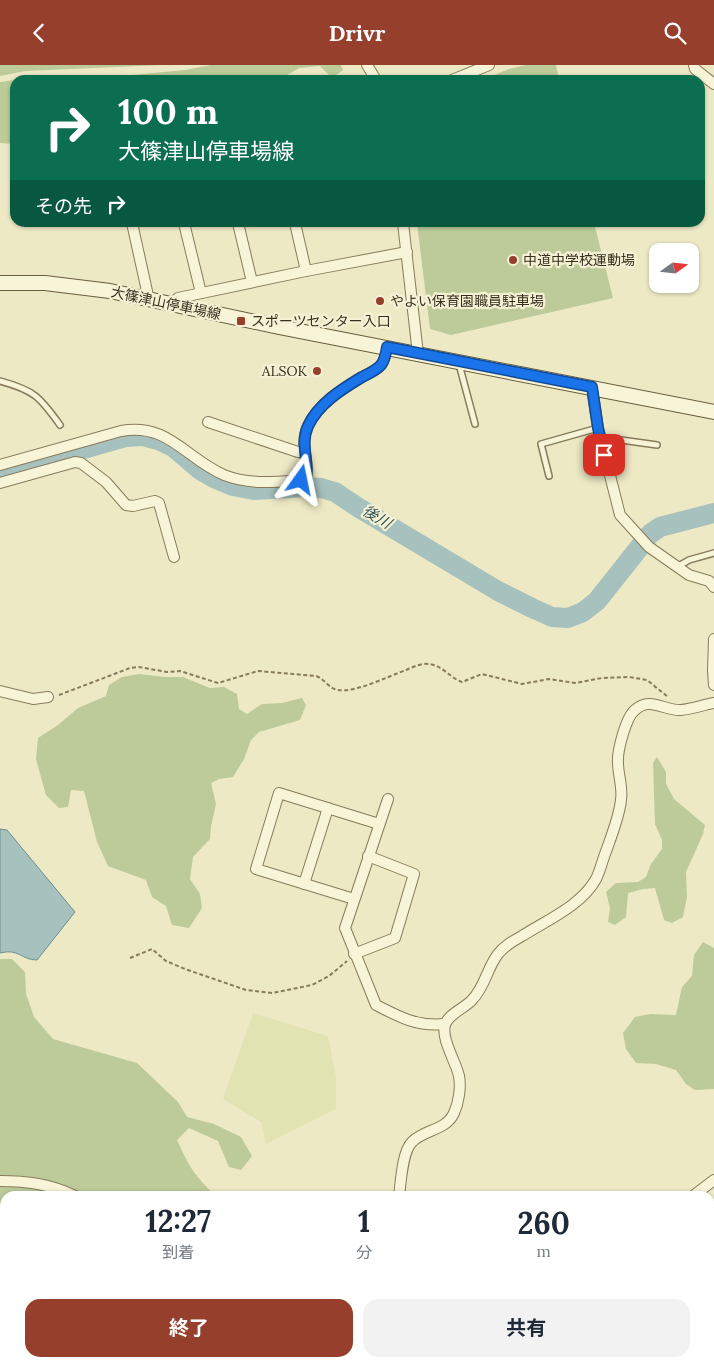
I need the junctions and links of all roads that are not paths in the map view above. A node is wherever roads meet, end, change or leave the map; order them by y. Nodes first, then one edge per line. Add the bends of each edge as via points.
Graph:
1 (489, 65) edge
2 (694, 65) edge
3 (464, 75) edge
4 (703, 75) edge
5 (133, 227) edge
6 (185, 227) edge
7 (239, 227) edge
8 (296, 227) edge
9 (404, 227) edge
10 (407, 252) junction
11 (306, 271) junction
12 (252, 282) junction
13 (0, 283) edge
14 (201, 293) junction
15 (147, 298) junction
16 (171, 303) junction
17 (387, 347) junction
18 (418, 354) junction
19 (458, 361) junction
20 (0, 381) edge
21 (592, 387) junction
22 (714, 412) edge
23 (208, 422) dead end
24 (475, 424) dead end
25 (60, 425) dead end
26 (598, 428) junction
27 (600, 439) junction
28 (657, 445) dead end
29 (304, 452) junction
30 (0, 465) edge
31 (550, 476) dead end
32 (0, 483) edge
33 (714, 553) edge
34 (174, 557) dead end
35 (676, 567) junction
36 (714, 587) edge
37 (714, 639) edge
38 (714, 685) edge
39 (0, 691) edge
40 (48, 697) road end
41 (714, 703) edge
42 (388, 799) dead end
43 (328, 808) junction
44 (379, 824) junction
45 (368, 856) junction
46 (304, 884) junction
47 (354, 899) junction
48 (354, 954) junction
49 (445, 1024) junction
50 (714, 1180) edge
51 (0, 1181) edge
52 (64, 1191) edge
53 (400, 1191) edge
54 (700, 1191) edge

1 - 3 street
2 - 4 street
5 - 15 street
6 - 14 street
7 - 12 street
8 - 11 street
9 - 10 street
10 - 11 street
10 - 18 street
11 - 12 street
12 - 14 street
13 - 15 main road, 大篠津山停車場線 via 45,283
14 - 16 street via 178,298
15 - 16 main road, 大篠津山停車場線
16 - 17 main road, 大篠津山停車場線
17 - 18 main road, 大篠津山停車場線
17 - 29 street via 381,366 346,386 315,413 304,436
18 - 19 main road, 大篠津山停車場線
19 - 21 main road, 大篠津山停車場線
19 - 24 lane
20 - 25 lane via 31,392
21 - 22 main road, 大篠津山停車場線
21 - 26 street
23 - 29 street
26 - 27 street
26 - 31 lane via 541,444
27 - 28 lane
27 - 35 street via 620,515 649,547
29 - 30 street via 308,471 306,478 244,481 209,468 163,435 137,429
32 - 34 street via 74,462 81,463 106,482 126,505 159,503
33 - 35 lane
35 - 36 street via 709,581
37 - 38 street
39 - 40 street via 33,699
41 - 49 street via 680,710 650,703 633,711 626,723 617,758 622,799 596,879 586,893 570,906 508,944 498,954 472,1000
42 - 44 street
43 - 44 street
43 - 46 street
43 - 46 street via 280,793 270,821 256,869
44 - 45 street
45 - 47 street
45 - 48 street via 414,874 395,938
46 - 47 street
47 - 48 street via 345,928
48 - 49 street via 376,1005 424,1025
49 - 53 street via 444,1031 459,1077 455,1111 450,1120 411,1142 405,1154
50 - 54 street
51 - 52 street via 29,1181

